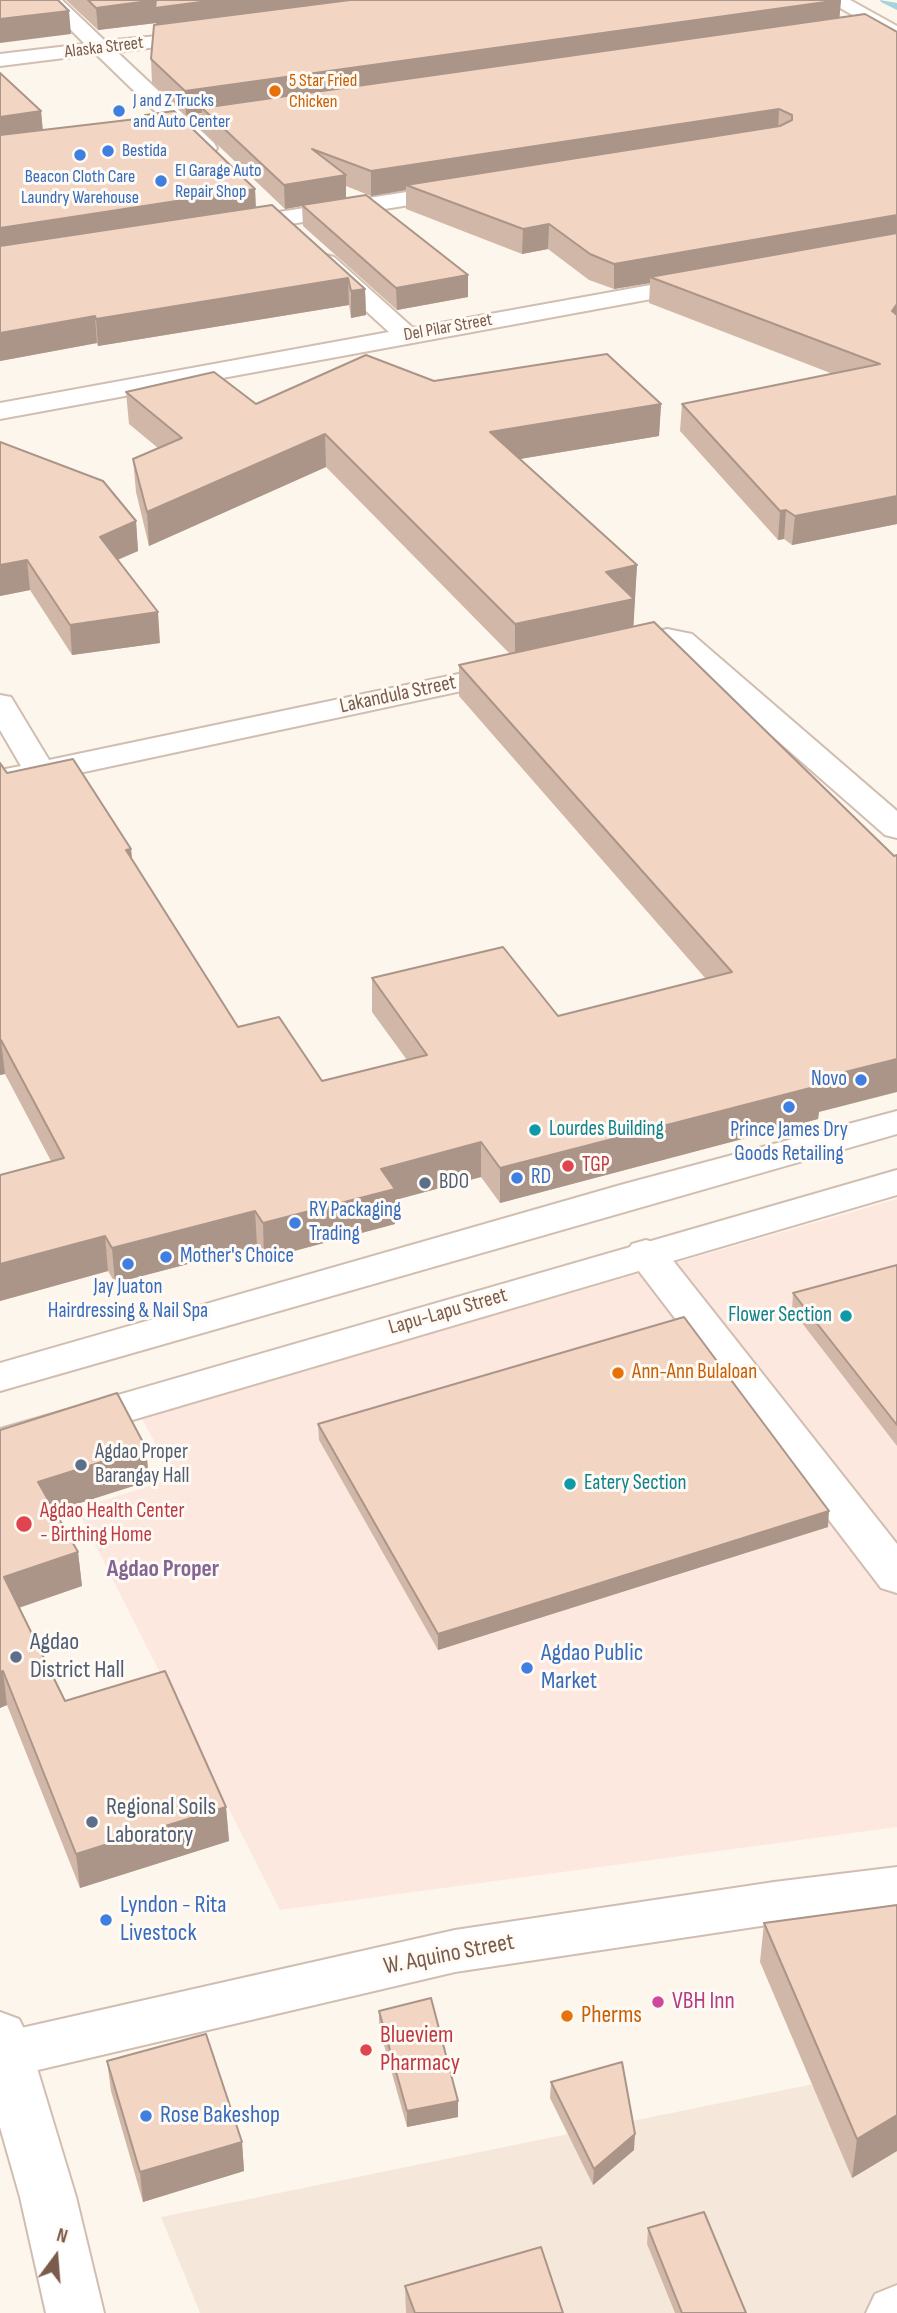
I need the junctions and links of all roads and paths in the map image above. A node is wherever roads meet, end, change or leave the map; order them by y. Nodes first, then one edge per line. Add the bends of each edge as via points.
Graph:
1 (51, 0) edge
2 (836, 0) edge
3 (892, 27) edge
4 (853, 29) edge
5 (225, 32) edge
6 (103, 48) junction
7 (0, 60) edge
8 (277, 111) edge
9 (181, 125) junction
10 (117, 134) edge
11 (220, 162) edge
12 (474, 189) edge
13 (259, 200) dead end
14 (278, 219) junction
15 (212, 230) edge
16 (719, 280) edge
17 (407, 336) junction
18 (0, 411) edge
19 (599, 653) edge
20 (545, 664) edge
21 (0, 704) edge
22 (40, 771) junction
23 (0, 780) edge
24 (897, 828) edge
25 (897, 1122) edge
26 (897, 1182) edge
27 (646, 1253) junction
28 (0, 1377) edge
29 (0, 1444) edge
30 (897, 1576) edge
31 (897, 1888) edge
32 (4, 2044) edge
33 (75, 2313) edge

1 - 6 street
2 - 3 street
3 - 4 street
5 - 6 street, Alaska Street
6 - 7 street, Alaska Street
6 - 9 street
8 - 9 street
9 - 10 street
9 - 11 street
12 - 14 street
13 - 14 street
14 - 15 street
14 - 17 street
16 - 17 street, Del Pilar Street
17 - 18 street, Del Pilar Street
19 - 24 street via 667,638 681,640
20 - 22 street, Lakandula Street
21 - 22 street
22 - 23 street, Lakandula Street
25 - 28 street
26 - 27 street, Lapu-Lapu Street
27 - 29 street, Lapu-Lapu Street
27 - 30 street
31 - 32 street, W. Aquino Street via 455,1951
32 - 33 street

